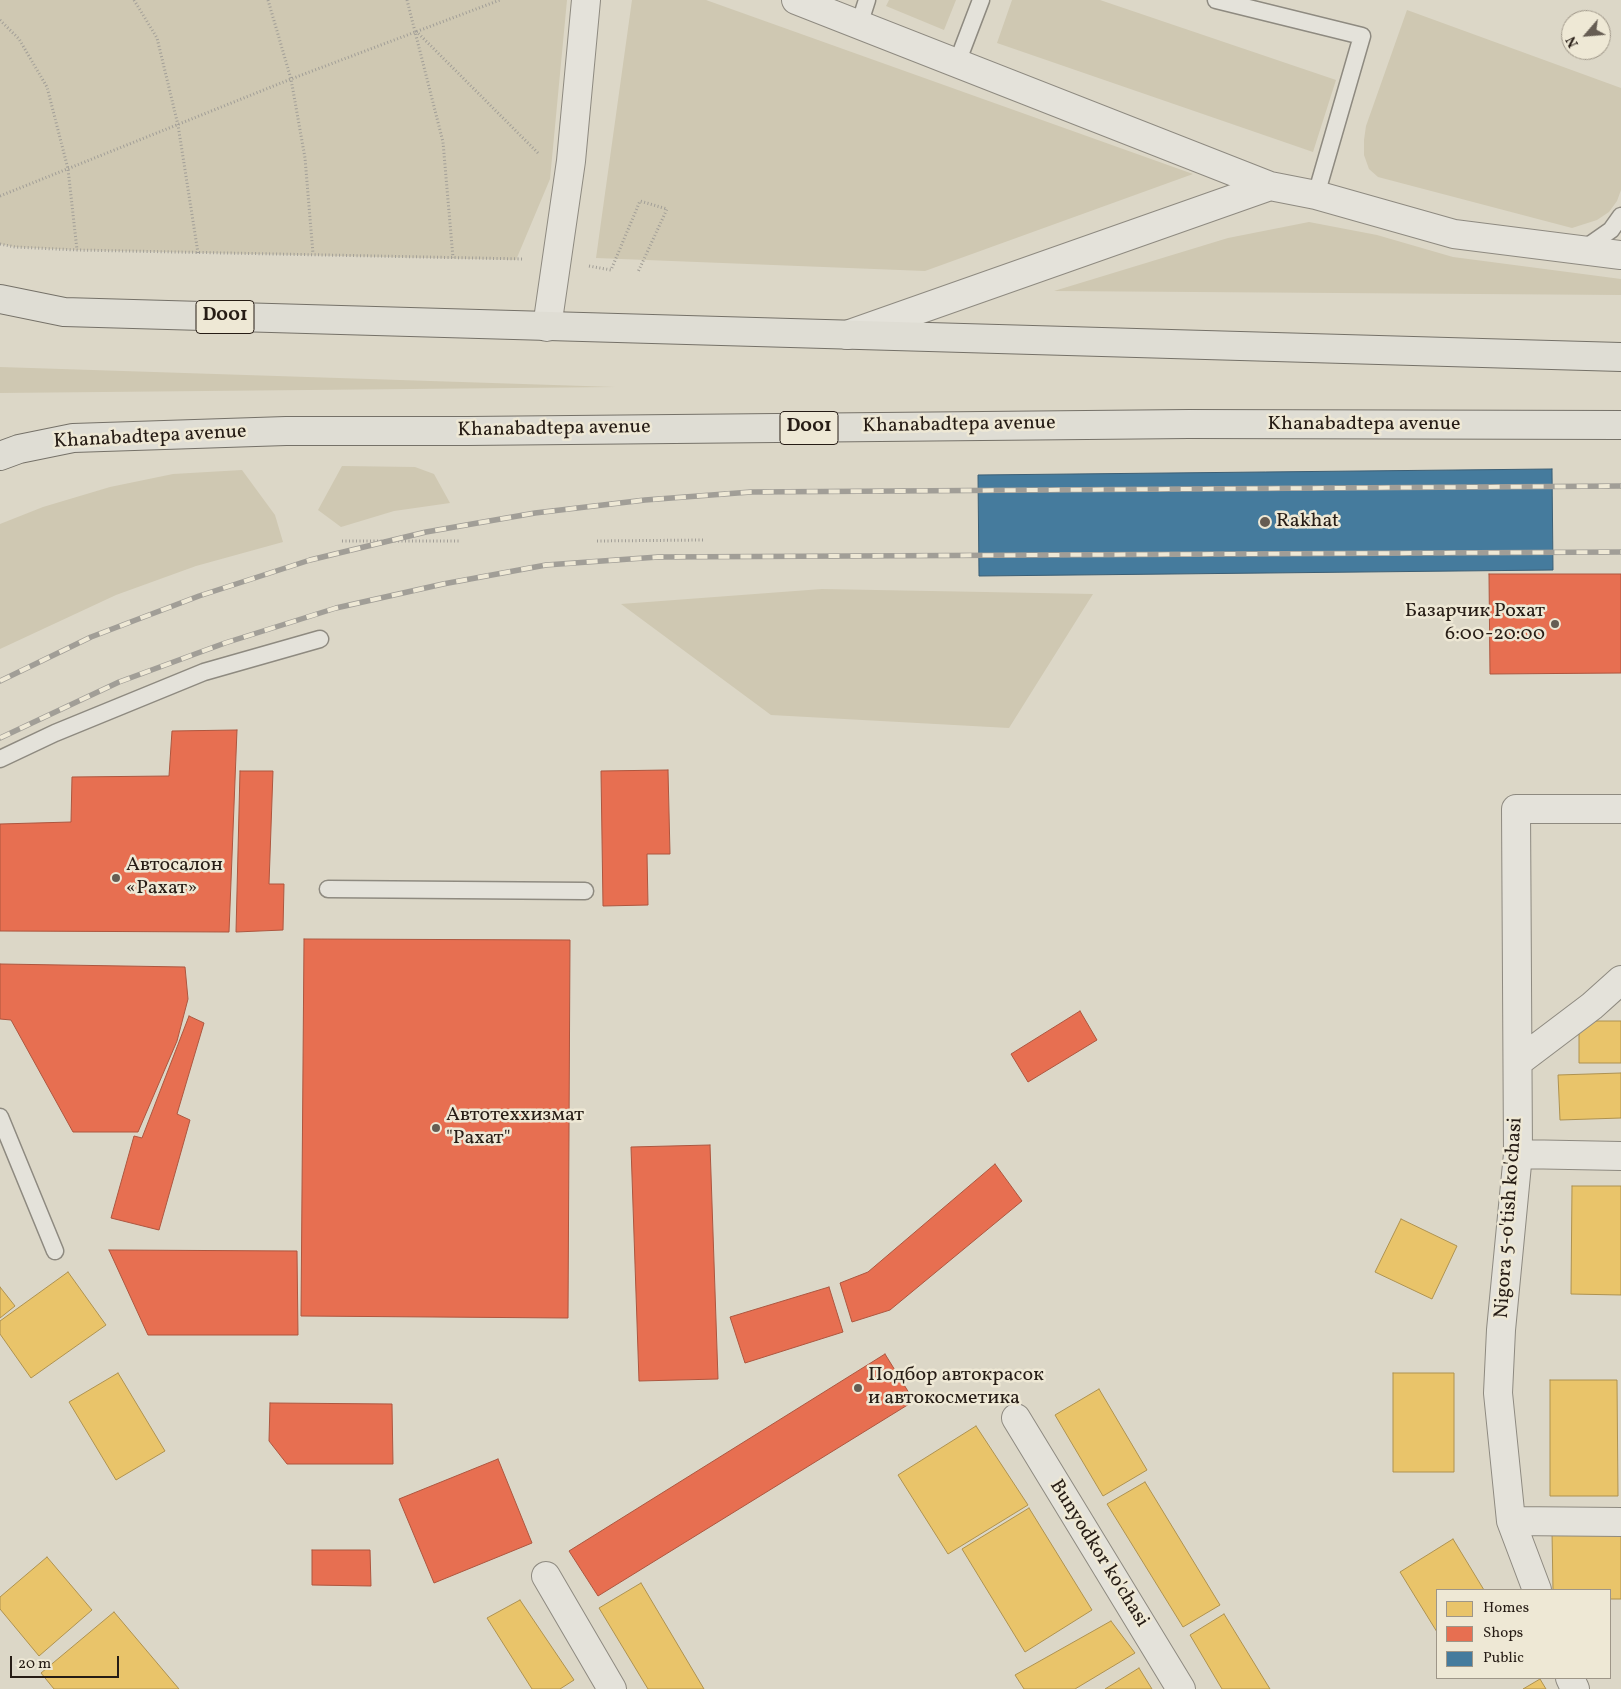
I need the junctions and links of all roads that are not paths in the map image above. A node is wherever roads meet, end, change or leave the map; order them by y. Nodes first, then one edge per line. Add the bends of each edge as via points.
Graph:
1 (586, 0) edge
2 (796, 0) edge
3 (982, 0) edge
4 (1216, 0) edge
5 (863, 12) edge
6 (957, 63) junction
7 (1270, 186) junction
8 (1316, 195) junction
9 (1621, 216) edge
10 (1580, 252) junction
11 (1621, 255) edge
12 (0, 298) edge
13 (547, 327) junction
14 (847, 335) junction
15 (1621, 357) edge
16 (1621, 426) edge
17 (0, 456) edge
18 (320, 639) dead end
19 (0, 759) edge
20 (1621, 809) edge
21 (328, 889) dead end
22 (585, 891) dead end
23 (1621, 980) edge
24 (1518, 1062) junction
25 (0, 1116) edge
26 (1518, 1154) junction
27 (1621, 1156) edge
28 (55, 1251) dead end
29 (1016, 1418) dead end
30 (1512, 1521) junction
31 (1621, 1522) edge
32 (546, 1576) dead end
33 (1537, 1589) edge
34 (612, 1689) edge
35 (1182, 1689) edge

1 - 13 street via 568,184
2 - 5 street
3 - 6 lane
4 - 8 lane via 1362,36
5 - 6 street
6 - 7 street
7 - 8 street
7 - 14 street
8 - 10 street via 1454,234
9 - 10 lane via 1611,230
10 - 11 street
12 - 13 highway, D001 via 64,312
13 - 14 highway, D001
14 - 15 highway, D001
16 - 17 highway, Khanabadtepa avenue / D001 via 1189,424 286,431 73,438
18 - 19 lane via 204,672
20 - 24 street, Nigora 5-o'tish ko'chasi via 1516,809
21 - 22 lane
23 - 24 street
24 - 26 street, Nigora 5-o'tish ko'chasi
25 - 28 lane
26 - 27 street
26 - 30 street, Nigora 5-o'tish ko'chasi via 1498,1393
29 - 35 street, Bunyodkor ko'chasi
30 - 31 street
30 - 33 street, Nigora 5-o'tish ko'chasi
32 - 34 street

